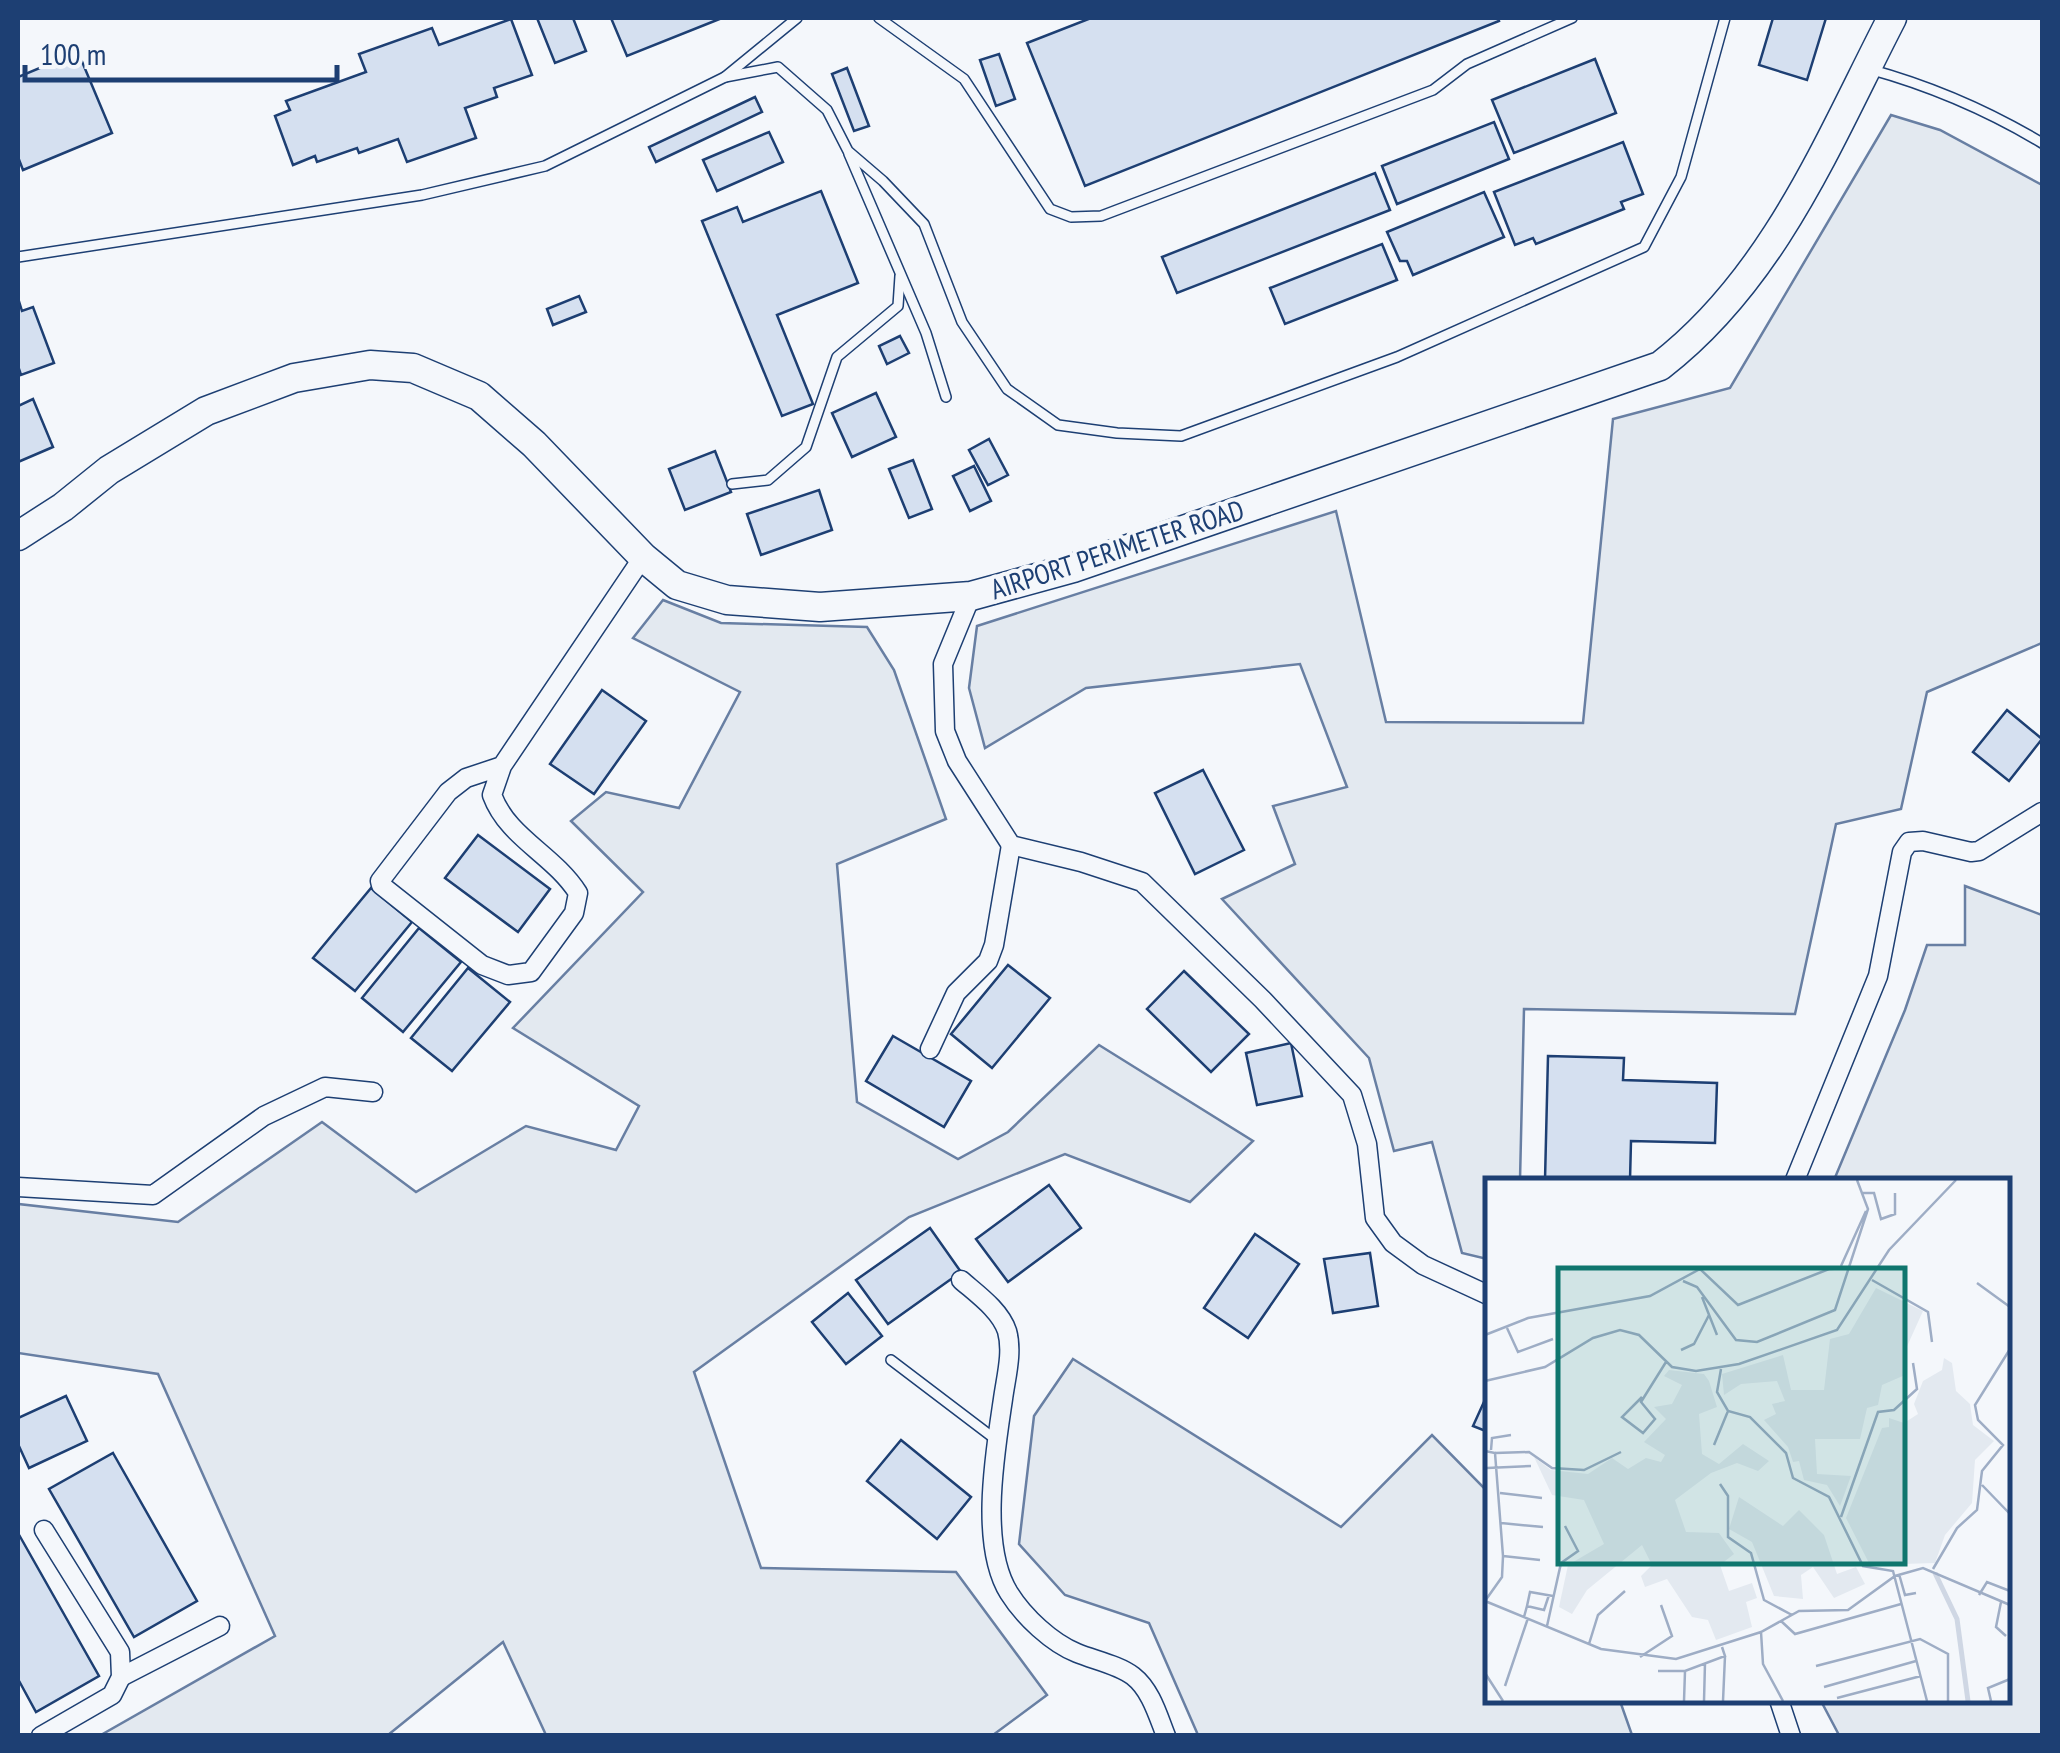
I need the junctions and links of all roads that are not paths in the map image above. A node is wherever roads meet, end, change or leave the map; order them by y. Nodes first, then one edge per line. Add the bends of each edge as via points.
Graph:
1 (798, 18) edge
2 (879, 18) edge
3 (1572, 18) edge
4 (1725, 18) edge
5 (1892, 18) edge
6 (1866, 68) junction
7 (725, 77) junction
8 (2042, 143) edge
9 (848, 152) junction
10 (18, 257) edge
11 (900, 276) junction
12 (946, 398) dead end
13 (732, 484) dead end
14 (18, 536) edge
15 (643, 557) junction
16 (971, 596) junction
17 (502, 766) junction
18 (2042, 812) edge
19 (1011, 845) junction
20 (930, 1049) dead end
21 (373, 1092) dead end
22 (1796, 1178) edge
23 (18, 1187) edge
24 (962, 1280) dead end
25 (1485, 1293) edge
26 (891, 1360) dead end
27 (997, 1440) junction
28 (44, 1530) dead end
29 (220, 1626) dead end
30 (121, 1678) junction
31 (1779, 1703) edge
32 (41, 1736) edge
33 (1166, 1736) edge
34 (1791, 1736) edge

1 - 7 lane
2 - 3 lane via 964,80 1050,208 1071,217 1101,216 1433,90 1467,64
4 - 9 lane via 1681,177 1644,246 1396,358 1181,436 1058,425 1007,389 962,322 924,224
5 - 6 street, AIRPORT PERIMETER ROAD
6 - 8 lane via 1923,84
6 - 16 street, AIRPORT PERIMETER ROAD via 1777,238 1711,322 1660,366 1073,568
7 - 9 lane via 778,67 826,110
7 - 10 lane via 544,166 422,195
9 - 11 lane
11 - 12 lane
11 - 13 lane via 898,306 836,358 806,447 768,480
14 - 15 street, AIRPORT PERIMETER ROAD via 206,411 294,378 370,365 412,368 480,396
15 - 16 street, AIRPORT PERIMETER ROAD via 677,585 727,600 820,607
15 - 17 street
16 - 19 street via 943,664 945,731 956,761
17 - 17 street via 448,792 380,881 482,964 508,974 531,972 574,913 578,892 500,817 492,795
18 - 22 street via 1980,851 1922,841 1902,852 1878,976
19 - 20 street via 988,961 956,993
19 - 25 street via 1142,882 1352,1095 1367,1144 1375,1218 1394,1242 1423,1265
21 - 23 street via 325,1087 264,1116 153,1195
24 - 27 street via 1006,1328 1010,1352
26 - 27 lane
27 - 33 street via 994,1546 1008,1592 1071,1651 1132,1675
28 - 30 street via 120,1652
29 - 30 street
30 - 32 street via 112,1695
31 - 34 street

